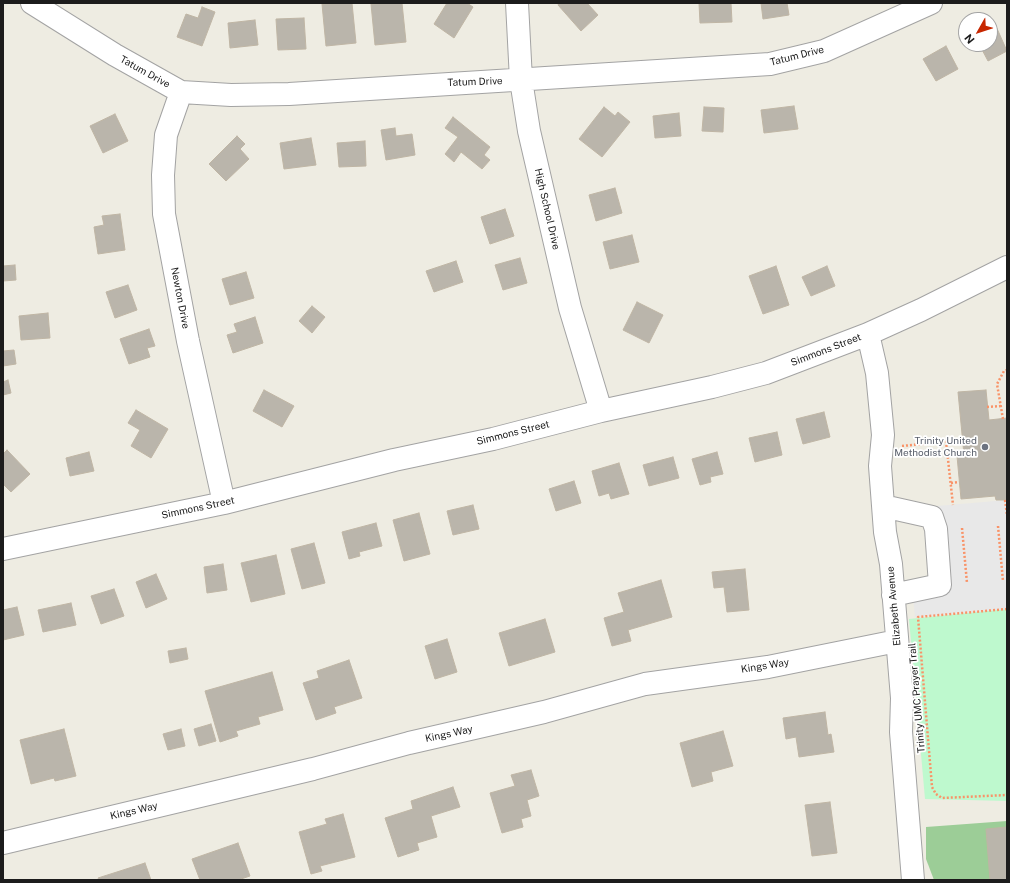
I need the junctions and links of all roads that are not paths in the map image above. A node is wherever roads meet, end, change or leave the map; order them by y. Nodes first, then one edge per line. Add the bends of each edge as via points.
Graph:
1 (32, 3) edge
2 (517, 3) edge
3 (931, 3) edge
4 (521, 80) junction
5 (181, 92) junction
6 (1007, 267) edge
7 (868, 334) junction
8 (602, 411) junction
9 (224, 503) junction
10 (883, 506) junction
11 (3, 549) edge
12 (893, 594) junction
13 (897, 641) junction
14 (3, 843) edge
15 (913, 880) edge

1 - 5 street, Tatum Drive via 115,55
2 - 4 street, High School Drive
3 - 4 street, Tatum Drive via 824,51 770,64
4 - 5 street, Tatum Drive via 289,94 231,95
4 - 8 street, High School Drive via 529,131 566,291
5 - 9 street, Newton Drive via 166,135 164,214 188,341
6 - 7 street, Simmons Street
7 - 8 street, Simmons Street via 766,373 712,388
7 - 10 street, Elizabeth Avenue via 877,373 883,435 880,466
8 - 9 street, Simmons Street
9 - 11 street, Simmons Street
10 - 12 street, Elizabeth Avenue
10 - 12 street via 932,517 936,529 940,585
12 - 13 street, Elizabeth Avenue
13 - 14 street, Kings Way via 768,666 645,684 544,712
13 - 15 street, Elizabeth Avenue via 902,698 901,732

